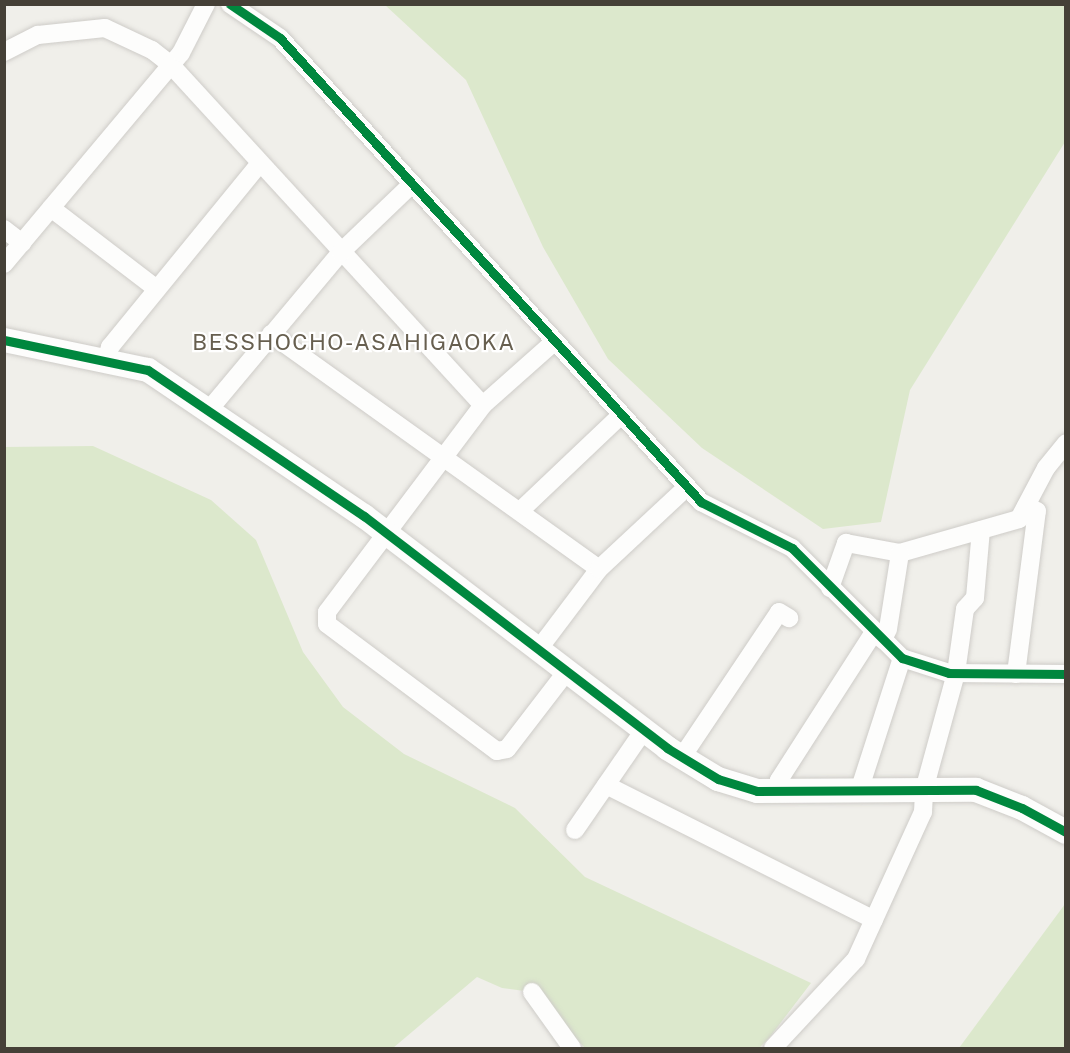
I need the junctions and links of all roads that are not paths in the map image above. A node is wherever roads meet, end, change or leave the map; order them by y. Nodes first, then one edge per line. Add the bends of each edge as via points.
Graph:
1 (206, 4) edge
2 (230, 4) edge
3 (4, 52) edge
4 (171, 65) junction
5 (260, 163) junction
6 (412, 184) junction
7 (51, 208) junction
8 (4, 229) edge
9 (22, 243) junction
10 (341, 252) junction
11 (4, 264) edge
12 (157, 290) junction
13 (272, 334) junction
14 (4, 340) edge
15 (555, 341) junction
16 (106, 361) junction
17 (483, 405) junction
18 (208, 411) junction
19 (621, 415) junction
20 (1065, 443) edge
21 (444, 456) junction
22 (687, 487) junction
23 (1026, 506) junction
24 (520, 511) junction
25 (981, 530) junction
26 (387, 533) junction
27 (900, 553) junction
28 (599, 569) junction
29 (830, 588) junction
30 (789, 618) dead end
31 (878, 636) junction
32 (538, 650) junction
33 (902, 658) junction
34 (567, 671) junction
35 (956, 673) junction
36 (1016, 674) junction
37 (1065, 674) edge
38 (644, 730) junction
39 (682, 757) junction
40 (606, 785) junction
41 (924, 790) junction
42 (779, 791) junction
43 (859, 791) junction
44 (575, 830) dead end
45 (1065, 832) edge
46 (874, 920) junction
47 (532, 992) dead end
48 (572, 1048) edge
49 (773, 1048) edge

1 - 4 street
2 - 6 street via 280,38
3 - 4 street via 38,35 105,28 152,50
4 - 5 street
4 - 7 street
5 - 10 street
5 - 12 street
6 - 10 street
6 - 15 street
7 - 9 street
7 - 12 street
8 - 9 street
9 - 11 street
10 - 13 street
10 - 17 street
12 - 16 street via 110,347
13 - 18 street
13 - 21 street
14 - 16 street
15 - 17 street
15 - 19 street
16 - 18 street via 148,370
17 - 21 street
18 - 26 street
19 - 22 street
19 - 24 street
20 - 23 street
21 - 24 street
21 - 26 street
22 - 28 street
22 - 29 street via 701,502 792,548
23 - 25 street via 1019,519
23 - 36 street via 1037,511
24 - 28 street
25 - 27 street
25 - 35 street via 975,598 965,609
26 - 32 street
26 - 34 street via 327,612 327,624 497,751 507,749
27 - 29 street via 846,543
27 - 31 street via 888,629
28 - 32 street
29 - 31 street
30 - 39 street via 779,612
31 - 33 street
31 - 42 street via 779,780
32 - 34 street
33 - 35 street
33 - 43 street
34 - 38 street
35 - 36 street
35 - 41 street
36 - 37 street
38 - 39 street
38 - 40 street
39 - 42 street via 718,779 757,791
40 - 44 street
40 - 46 street
41 - 43 street
41 - 45 street via 976,790 1022,808
41 - 46 street via 923,812
42 - 43 street
46 - 49 street via 856,959
47 - 48 street

